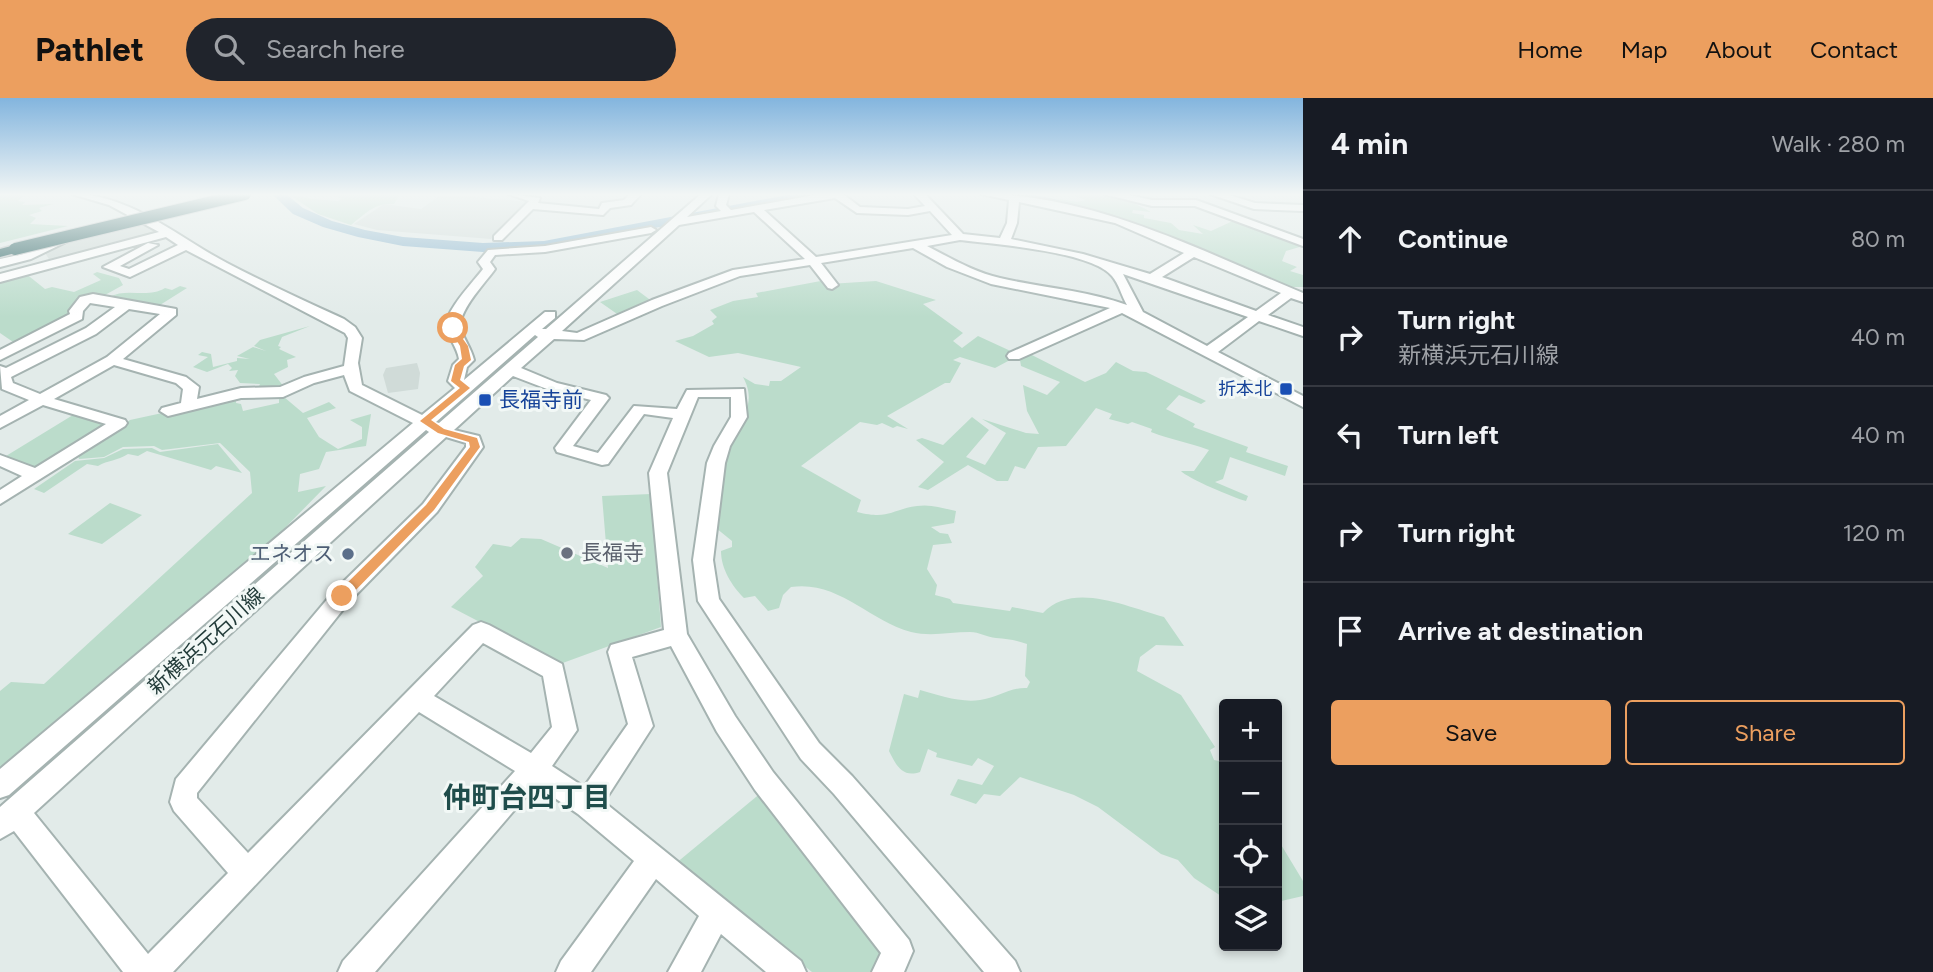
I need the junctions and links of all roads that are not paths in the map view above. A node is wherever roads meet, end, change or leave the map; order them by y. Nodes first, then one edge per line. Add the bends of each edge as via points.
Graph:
1 (54, 235) edge
2 (59, 235) edge
3 (77, 235) edge
4 (167, 235) edge
5 (169, 235) edge
6 (171, 235) edge
7 (502, 235) edge
8 (605, 235) edge
9 (614, 235) edge
10 (645, 235) edge
11 (662, 235) edge
12 (785, 235) edge
13 (1007, 235) edge
14 (1152, 235) edge
15 (1281, 235) edge
16 (960, 237) joint
17 (498, 238) dead end
18 (1005, 240) junction
19 (913, 243) junction
20 (1303, 243) edge
21 (8, 246) edge
22 (186, 246) junction
23 (629, 248) junction
24 (1194, 252) junction
25 (0, 253) edge
26 (813, 260) junction
27 (0, 263) edge
28 (1104, 265) junction
29 (0, 278) edge
30 (1152, 278) junction
31 (1122, 284) junction
32 (832, 285) dead end
33 (1289, 293) junction
34 (1303, 298) edge
35 (1103, 301) junction
36 (125, 306) junction
37 (1119, 309) junction
38 (1138, 314) junction
39 (1259, 317) junction
40 (532, 331) junction
41 (1303, 332) edge
42 (547, 336) junction
43 (1208, 352) junction
44 (0, 356) edge
45 (1014, 356) dead end
46 (112, 360) junction
47 (467, 360) junction
48 (503, 366) junction
49 (350, 369) junction
50 (1, 372) edge
51 (466, 388) junction
52 (41, 400) junction
53 (1303, 401) edge
54 (189, 405) junction
55 (168, 411) dead end
56 (683, 415) junction
57 (0, 423) edge
58 (433, 426) junction
59 (0, 460) edge
60 (36, 475) junction
61 (0, 498) edge
62 (676, 635) junction
63 (417, 698) junction
64 (534, 769) junction
65 (0, 786) edge
66 (587, 805) junction
67 (5, 817) edge
68 (653, 859) junction
69 (247, 872) junction
70 (220, 900) joint
71 (717, 912) junction
72 (143, 972) edge
73 (152, 972) edge
74 (354, 972) edge
75 (572, 972) edge
76 (684, 972) edge
77 (790, 972) edge
78 (888, 972) edge
79 (1004, 972) edge

1 - 21 highway
2 - 21 highway, bridge
3 - 27 street via 27,257
4 - 29 street
5 - 22 street via 109,267 130,273
6 - 22 street
7 - 17 street
8 - 47 street via 545,249 492,252 484,262 489,269 454,316 453,328
9 - 23 street
10 - 23 street, 新横浜元石川線
11 - 42 street, 新横浜元石川線
12 - 26 street
13 - 18 street
14 - 24 street
15 - 20 street
16 - 18 street
16 - 19 street
18 - 28 street
19 - 26 street
19 - 35 street via 937,258 995,281
21 - 25 highway
22 - 49 street via 350,330 355,338
23 - 40 street, 新横浜元石川線
24 - 30 street
24 - 33 street
26 - 32 street
26 - 42 street via 714,280 579,337
28 - 30 street
28 - 31 street
30 - 39 street
31 - 35 street
31 - 38 street
33 - 34 street
33 - 39 street
35 - 37 street
36 - 44 street via 85,300 77,316
36 - 46 street via 171,312
36 - 50 street via 91,331
37 - 38 street
37 - 45 street
38 - 43 street
39 - 41 street
39 - 43 street
40 - 42 street
40 - 48 street, 新横浜元石川線
42 - 48 street, 新横浜元石川線
43 - 53 street
46 - 52 street
46 - 54 street via 181,380 191,387
47 - 48 street via 484,359
47 - 51 street via 460,365 456,381
48 - 51 street, 新横浜元石川線
48 - 56 street via 552,386 601,398 563,448 602,460 640,408
48 - 58 street, 新横浜元石川線
49 - 54 street via 283,392 252,391
49 - 58 street via 355,388 363,394
50 - 52 street via 7,386
51 - 58 street, 新横浜元石川線
52 - 57 street
52 - 60 street via 124,421
54 - 55 street
56 - 62 street via 658,473
56 - 79 street via 692,393 739,392 739,417 716,463 703,560 709,601 810,751
58 - 65 street, 新横浜元石川線
58 - 67 street, 新横浜元石川線
58 - 69 street via 473,440 475,447 430,508 342,596 185,788 183,802
59 - 60 street
60 - 61 street
62 - 66 street via 619,652 641,726
62 - 78 street via 764,780 898,951
63 - 64 street
63 - 64 street via 481,631 554,671 565,730
63 - 69 street
64 - 66 street
64 - 74 street
66 - 68 street
67 - 72 street, 新横浜元石川線
68 - 71 street
68 - 75 street
69 - 70 street
70 - 73 street
71 - 76 street
71 - 77 street

